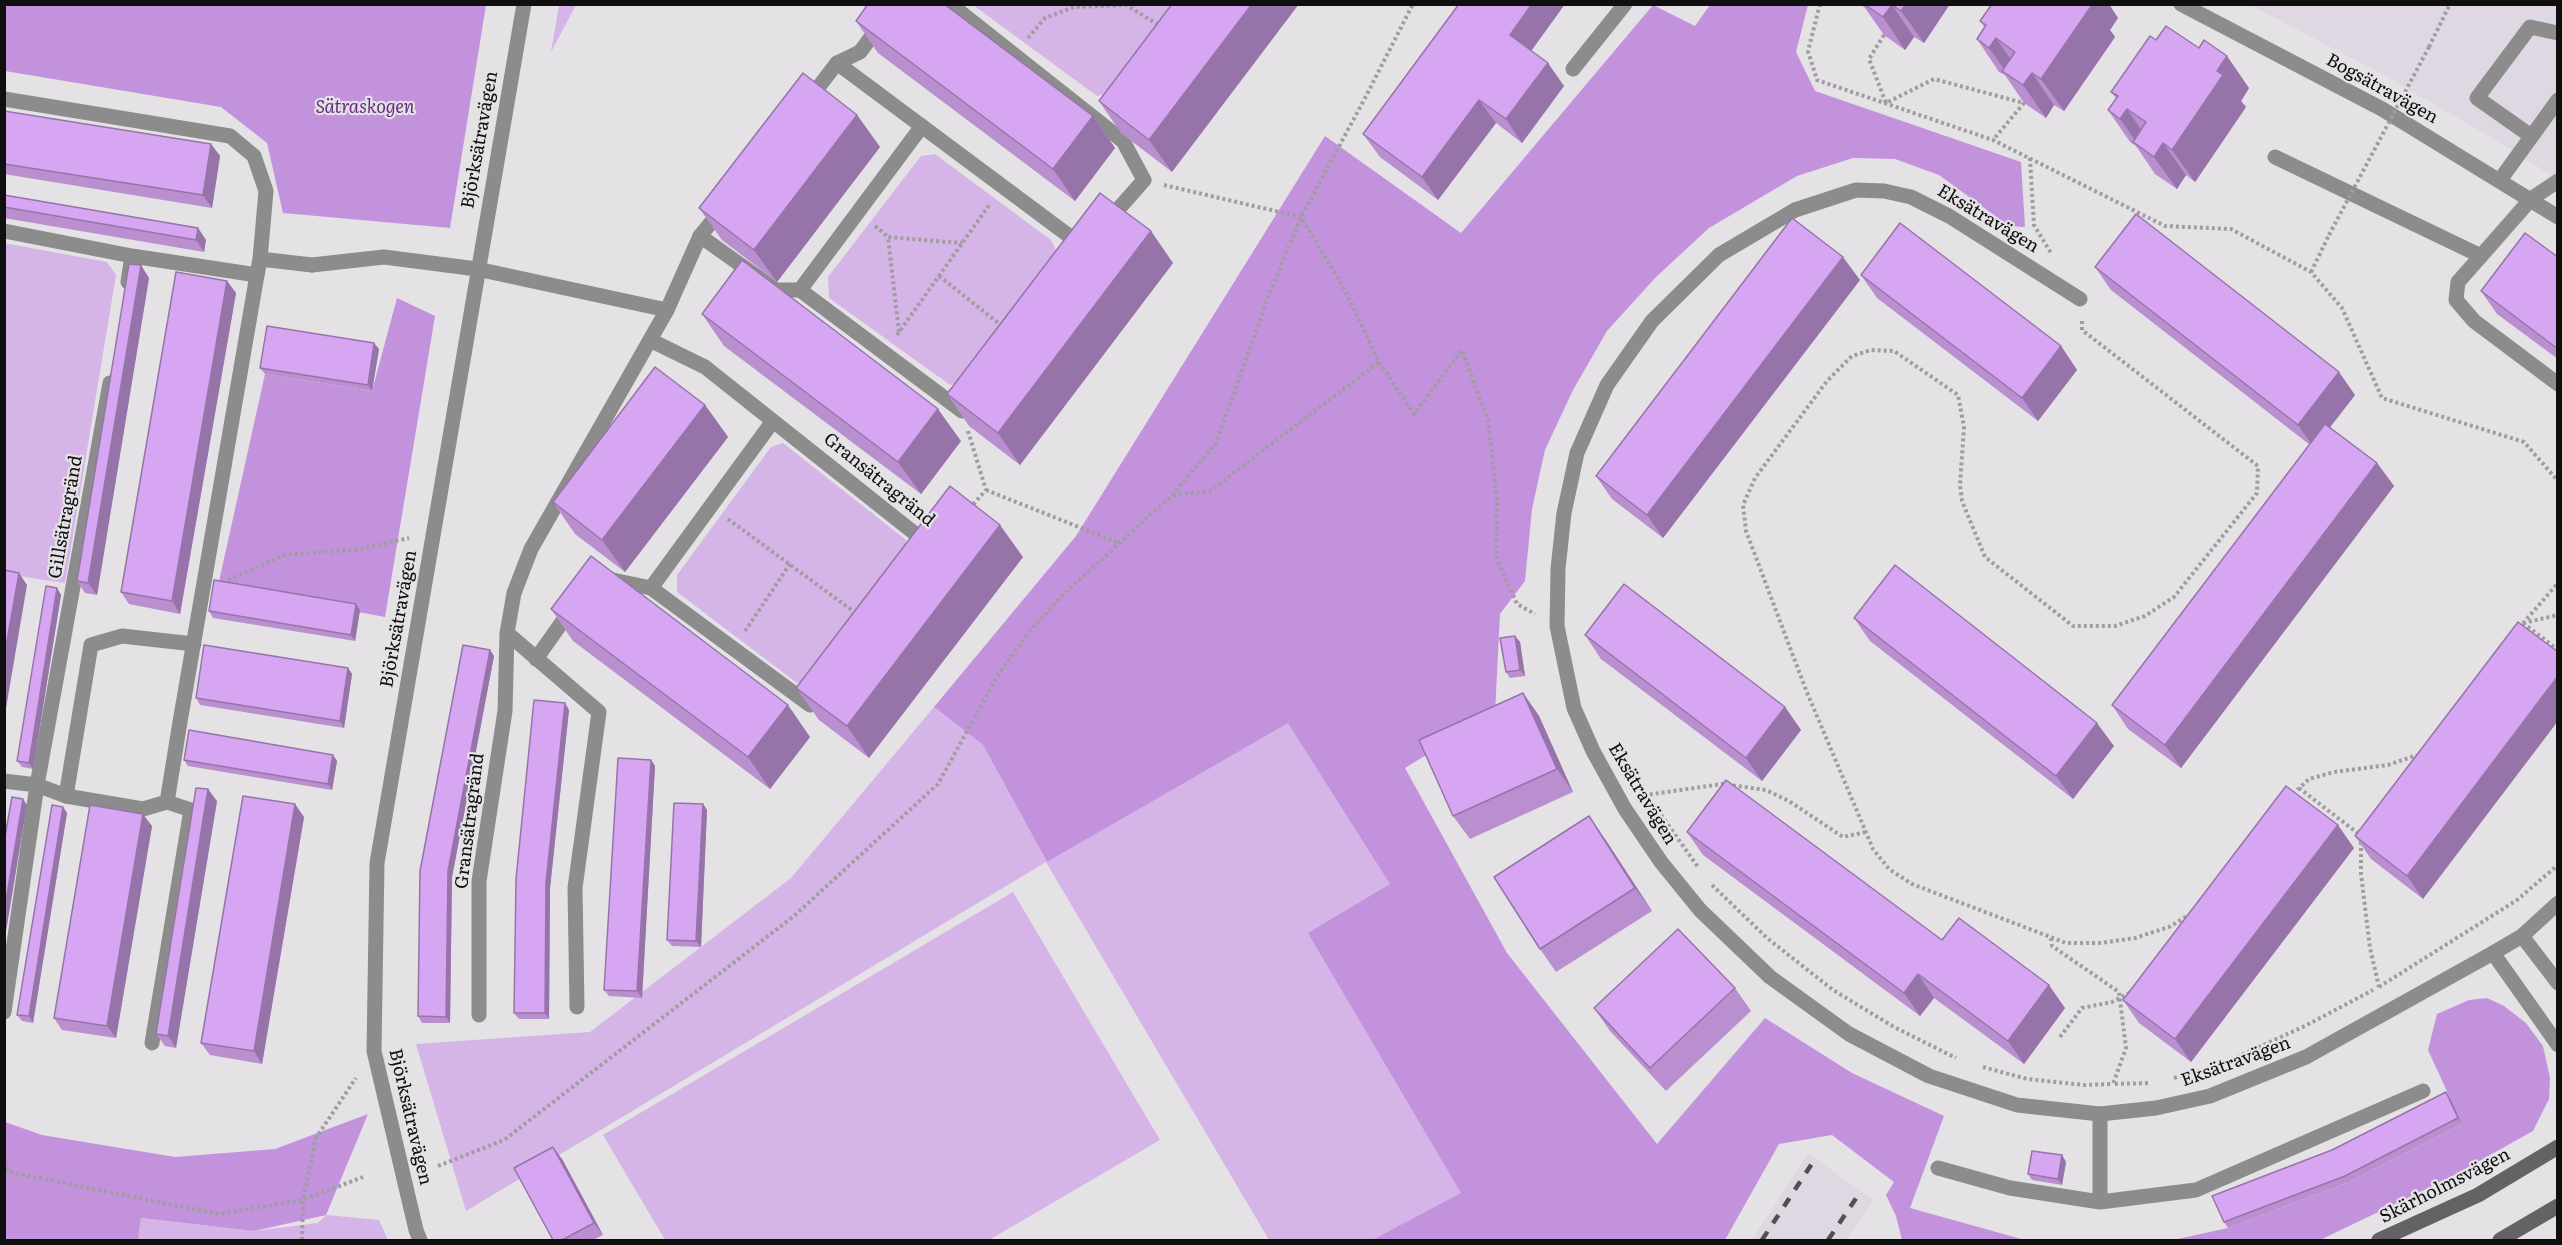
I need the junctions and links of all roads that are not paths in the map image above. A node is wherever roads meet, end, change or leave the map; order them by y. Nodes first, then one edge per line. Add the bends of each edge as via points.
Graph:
1 (524, 4) edge
2 (896, 4) edge
3 (950, 4) edge
4 (1625, 4) edge
5 (2181, 4) edge
6 (2558, 33) edge
7 (837, 63) junction
8 (1573, 69) dead end
9 (4, 99) edge
10 (2558, 100) edge
11 (801, 109) edge
12 (922, 126) junction
13 (2531, 136) junction
14 (2275, 157) dead end
15 (2500, 180) junction
16 (2558, 181) edge
17 (730, 198) edge
18 (2531, 199) junction
19 (2558, 217) edge
20 (4, 231) edge
21 (700, 236) junction
22 (132, 256) junction
23 (2481, 256) junction
24 (260, 259) junction
25 (477, 269) junction
26 (257, 275) junction
27 (800, 290) junction
28 (2080, 298) road end
29 (124, 303) edge
30 (667, 310) junction
31 (650, 340) junction
32 (111, 373) edge
33 (2558, 384) edge
34 (975, 392) edge
35 (773, 421) junction
36 (926, 556) edge
37 (651, 588) junction
38 (507, 633) junction
39 (194, 644) junction
40 (536, 658) junction
41 (831, 678) edge
42 (4, 781) edge
43 (37, 785) junction
44 (66, 796) junction
45 (167, 802) junction
46 (2558, 903) edge
47 (2522, 936) junction
48 (2493, 953) junction
49 (2558, 983) edge
50 (577, 1007) dead end
51 (4, 1012) edge
52 (479, 1015) dead end
53 (152, 1042) dead end
54 (2558, 1045) edge
55 (2423, 1091) dead end
56 (2100, 1114) junction
57 (2558, 1147) edge
58 (1938, 1168) dead end
59 (2100, 1202) junction
60 (2558, 1206) edge
61 (420, 1240) edge
62 (2379, 1240) edge
63 (2500, 1240) edge

1 - 25 street, Björksätravägen
2 - 7 street via 860,52
3 - 12 street via 1112,124 1144,180 1088,243
4 - 8 street
5 - 15 street, Bogsätravägen via 2382,109
6 - 13 street via 2530,27 2477,98
7 - 11 street
7 - 12 street
9 - 24 street via 230,136 254,156 266,191
10 - 13 street
12 - 27 street
13 - 15 street
14 - 23 street
15 - 18 street, Bogsätravägen
16 - 18 street
17 - 21 street, Gransätragränd
18 - 19 street, Bogsätravägen
18 - 23 street
20 - 22 street
21 - 27 street via 776,290
21 - 30 street, Gransätragränd
22 - 26 street
22 - 29 street
23 - 33 street via 2458,282 2456,300 2474,321
24 - 25 street via 312,265 384,257
24 - 26 street
25 - 30 street
25 - 61 street, Björksätravägen via 377,862 374,1051
26 - 39 street
27 - 34 street via 962,411
28 - 56 street, Eksätravägen via 1949,216 1911,197 1884,191 1856,190 1795,210 1719,255 1652,321 1598,404 1577,453 1564,513 1557,626 1574,708 1625,809 1700,910 1770,977 1849,1034 1929,1076 2016,1105
30 - 31 street, Gransätragränd
31 - 35 street, Gransätragränd via 705,367
31 - 38 street, Gransätragränd via 531,549 514,593
32 - 43 street, Gillsätragränd
35 - 36 street, Gransätragränd via 933,548
35 - 37 street
37 - 40 street via 613,580 590,590
37 - 41 street via 810,705
38 - 40 street
38 - 52 street, Gransätragränd via 505,711 479,881
39 - 44 street via 122,636 91,645
39 - 45 street
40 - 50 street via 599,712 575,888
42 - 43 street
43 - 44 street
43 - 51 street, Gillsätragränd
44 - 45 street via 143,809
45 - 53 street via 191,810
46 - 47 street, Eksätravägen
47 - 48 street, Eksätravägen
47 - 49 street
48 - 54 street
48 - 56 street, Eksätravägen via 2285,1066 2210,1096 2156,1108
55 - 59 street via 2196,1190
56 - 59 street
57 - 62 main road, Skärholmsvägen via 2478,1196
58 - 59 street via 2010,1188
60 - 63 main road

